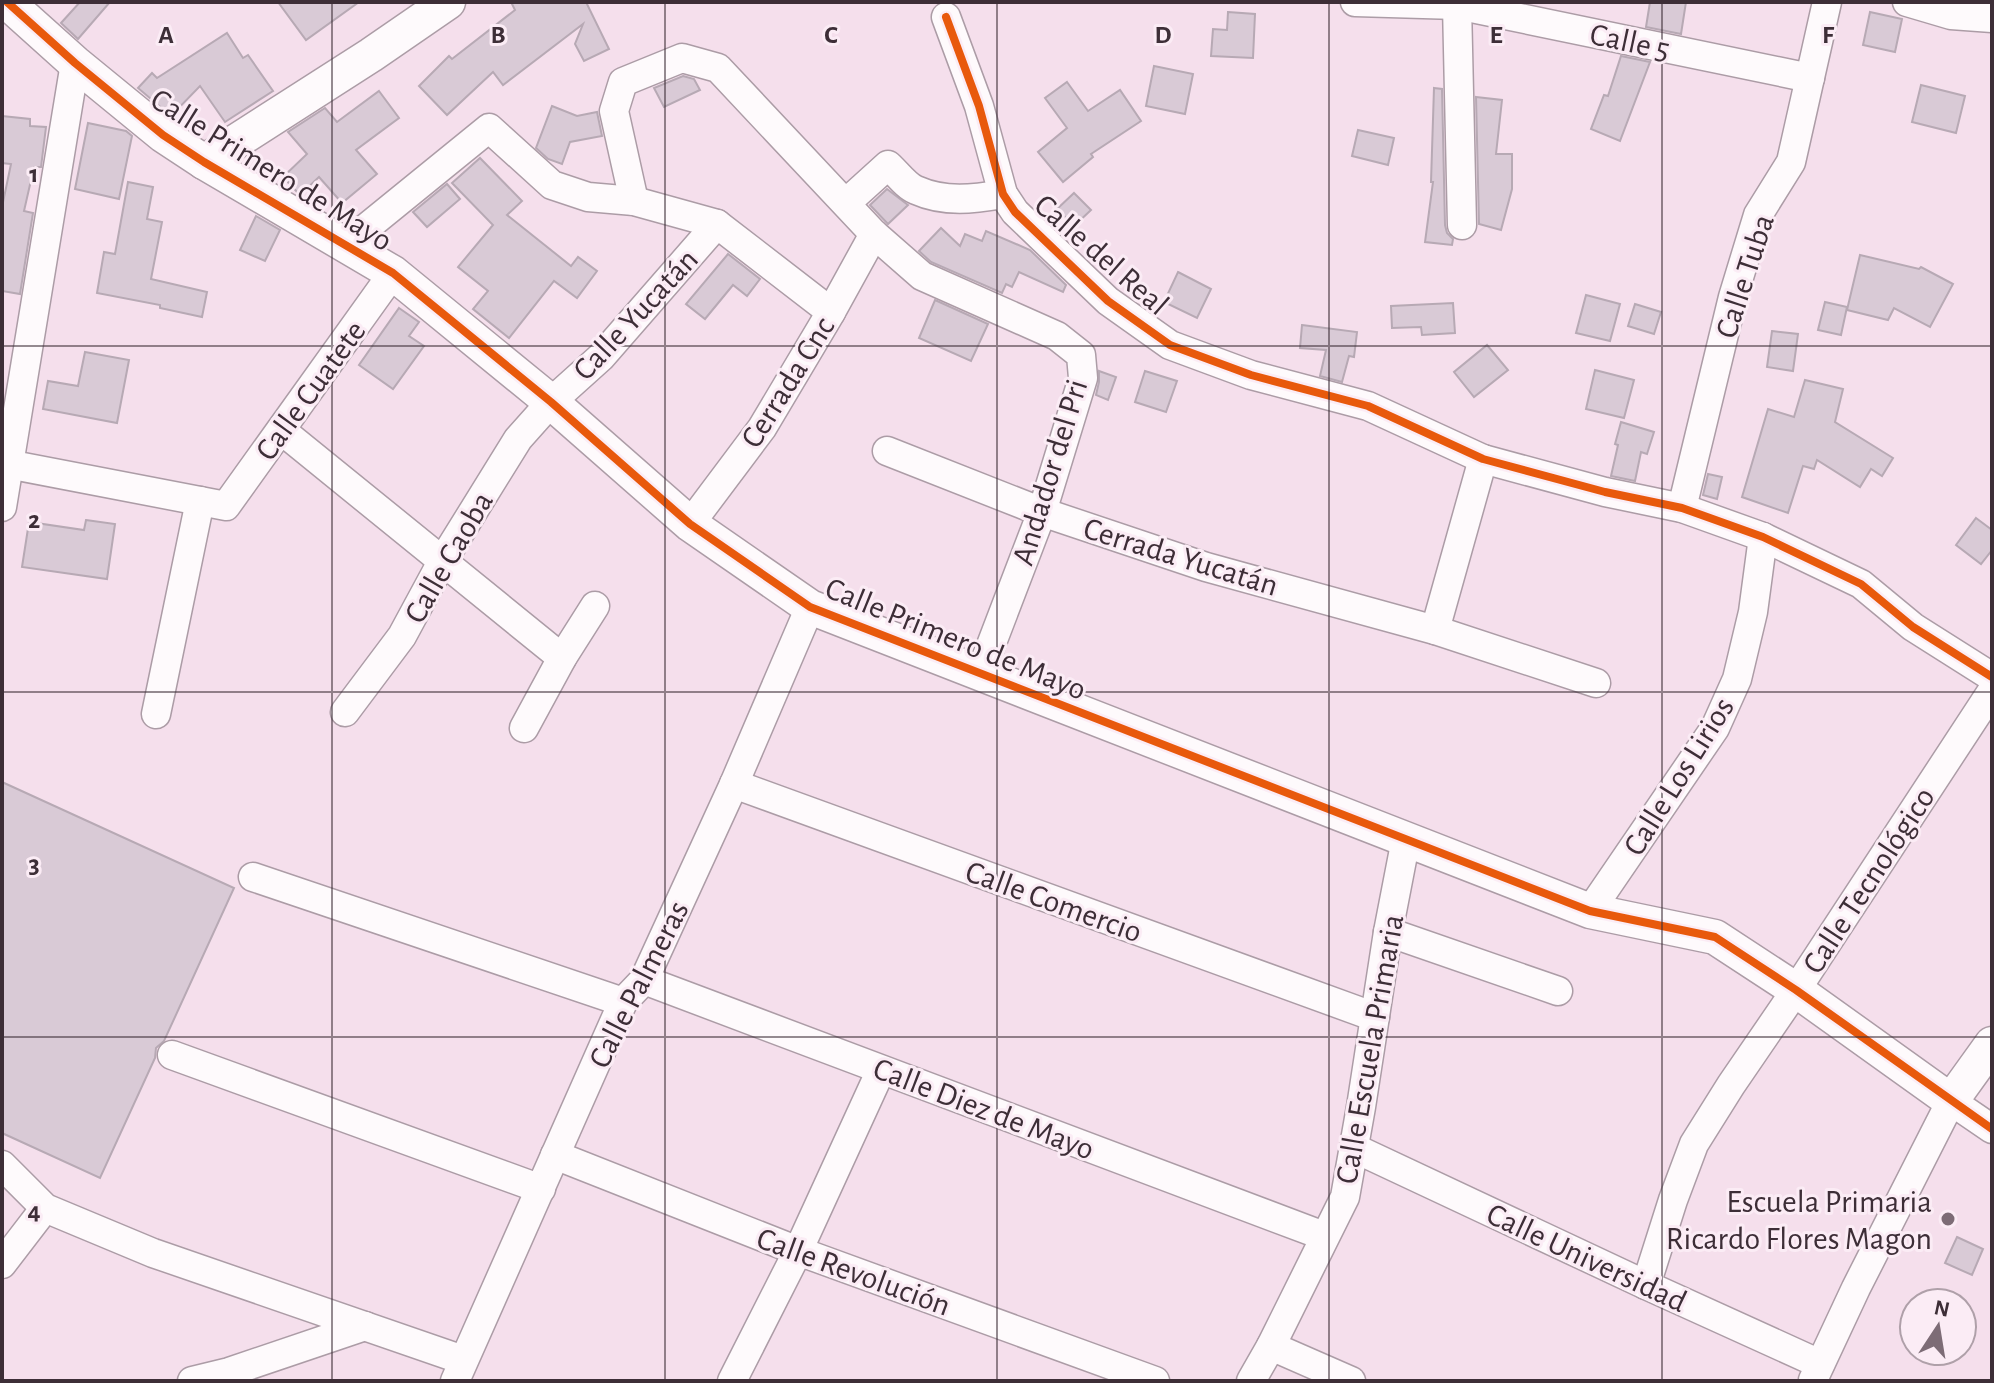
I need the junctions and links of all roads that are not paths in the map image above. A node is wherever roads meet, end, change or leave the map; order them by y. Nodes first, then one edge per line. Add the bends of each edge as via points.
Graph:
1 (7, 2) edge
2 (448, 2) edge
3 (1355, 2) edge
4 (1827, 2) edge
5 (1907, 2) edge
6 (1457, 5) junction
7 (946, 17) dead end
8 (1992, 18) edge
9 (75, 63) junction
10 (1810, 78) junction
11 (204, 162) junction
12 (1003, 194) junction
13 (634, 201) junction
14 (846, 203) junction
15 (717, 224) junction
16 (1462, 225) dead end
17 (874, 234) junction
18 (345, 245) junction
19 (393, 273) junction
20 (831, 312) junction
21 (551, 402) junction
22 (281, 430) junction
23 (887, 451) dead end
24 (1483, 459) junction
25 (5, 463) edge
26 (213, 503) junction
27 (2, 507) edge
28 (1682, 508) junction
29 (1042, 512) junction
30 (690, 524) junction
31 (1763, 537) junction
32 (443, 560) junction
33 (595, 606) dead end
34 (810, 607) junction
35 (1435, 630) junction
36 (562, 658) junction
37 (980, 674) junction
38 (1992, 677) edge
39 (1596, 683) dead end
40 (1992, 691) edge
41 (345, 712) dead end
42 (156, 714) dead end
43 (524, 728) dead end
44 (734, 784) junction
45 (1406, 839) junction
46 (253, 877) dead end
47 (1590, 911) junction
48 (1388, 932) junction
49 (644, 980) junction
50 (1796, 990) junction
51 (1558, 991) dead end
52 (623, 1002) junction
53 (1375, 1017) junction
54 (1992, 1044) edge
55 (172, 1055) dead end
56 (881, 1070) junction
57 (1951, 1101) junction
58 (1992, 1129) edge
59 (1354, 1148) junction
60 (555, 1155) junction
61 (2, 1165) edge
62 (541, 1189) junction
63 (45, 1208) junction
64 (1324, 1236) junction
65 (798, 1251) junction
66 (2, 1264) edge
67 (1646, 1285) junction
68 (365, 1326) junction
69 (1271, 1346) junction
70 (459, 1371) edge
71 (1817, 1373) edge
72 (192, 1381) edge
73 (732, 1381) edge
74 (1155, 1381) edge
75 (1251, 1381) edge
76 (1351, 1381) edge

1 - 9 street, Calle Primero de Mayo
2 - 11 street
3 - 6 street, Calle 5
4 - 10 street, Calle Tuba
5 - 8 street via 1951,15
6 - 10 street, Calle 5
6 - 16 street
7 - 12 street, Calle del Real via 979,106
9 - 11 street, Calle Primero de Mayo
9 - 25 street
10 - 28 street, Calle Tuba via 1791,162 1758,215 1733,297
11 - 18 street, Calle Primero de Mayo
12 - 14 street via 943,198 914,190 888,165
12 - 24 street, Calle del Real via 1015,212 1108,301 1170,345 1251,375 1368,406
13 - 14 street, Andador del Pri via 614,111 623,82 682,58 718,68
13 - 15 street
13 - 18 street via 588,197 552,185 489,128
14 - 17 street, Andador del Pri
15 - 20 street
15 - 21 street, Calle Yucatán via 601,357
17 - 20 street, Cerrada Cnc
17 - 29 street, Andador del Pri via 922,276 1057,336 1081,355 1083,378
18 - 19 street, Calle Primero de Mayo
19 - 21 street, Calle Primero de Mayo
19 - 22 street, Calle Cuatete
20 - 30 street, Cerrada Cnc via 762,428
21 - 30 street, Calle Primero de Mayo
21 - 32 street, Calle Caoba via 518,439
22 - 26 street, Calle Cuatete
22 - 32 street
23 - 29 street, Cerrada Yucatán
24 - 28 street, Calle del Real
24 - 35 street
25 - 26 street
25 - 27 street
26 - 42 street, Calle Cuatete
28 - 31 street, Calle del Real
29 - 35 street, Cerrada Yucatán via 1206,567
29 - 37 street, Andador del Pri
30 - 34 street, Calle Primero de Mayo
31 - 38 street, Calle del Real via 1861,584 1913,627
31 - 47 street, Calle Los Lirios via 1737,679 1715,728
32 - 36 street
32 - 41 street, Calle Caoba via 402,636
33 - 36 street
34 - 37 street, Calle Primero de Mayo
34 - 44 street, Calle Palmeras
35 - 39 street, Cerrada Yucatán
36 - 43 street
37 - 45 street, Calle Primero de Mayo
40 - 50 street, Calle Tecnológico
44 - 49 street, Calle Palmeras
44 - 53 street, Calle Comercio
45 - 47 street, Calle Primero de Mayo
45 - 48 street, Calle Escuela Primaria
46 - 52 street
47 - 50 street, Calle Primero de Mayo via 1715,937
48 - 51 street
48 - 53 street, Calle Escuela Primaria
49 - 52 street, Calle Palmeras
49 - 56 street, Calle Diez de Mayo
50 - 57 street, Calle Primero de Mayo
50 - 67 street, Calle Tecnológico via 1694,1144
52 - 60 street, Calle Palmeras
53 - 59 street, Calle Escuela Primaria
54 - 57 street
55 - 62 street
56 - 64 street, Calle Diez de Mayo
56 - 65 street
57 - 58 street, Calle Primero de Mayo
57 - 71 street
59 - 64 street, Calle Escuela Primaria via 1345,1197
59 - 67 street, Calle Universidad
60 - 62 street, Calle Palmeras
60 - 65 street, Calle Revolución
61 - 63 street, Calle Palmeras
62 - 70 street, Calle Palmeras
63 - 66 street
63 - 68 street, Calle Palmeras via 153,1253
64 - 69 street, Calle Escuela Primaria
65 - 73 street
65 - 74 street, Calle Revolución
67 - 71 street, Calle Universidad
68 - 70 street, Calle Palmeras
68 - 72 street
69 - 75 street, Calle Escuela Primaria
69 - 76 street

